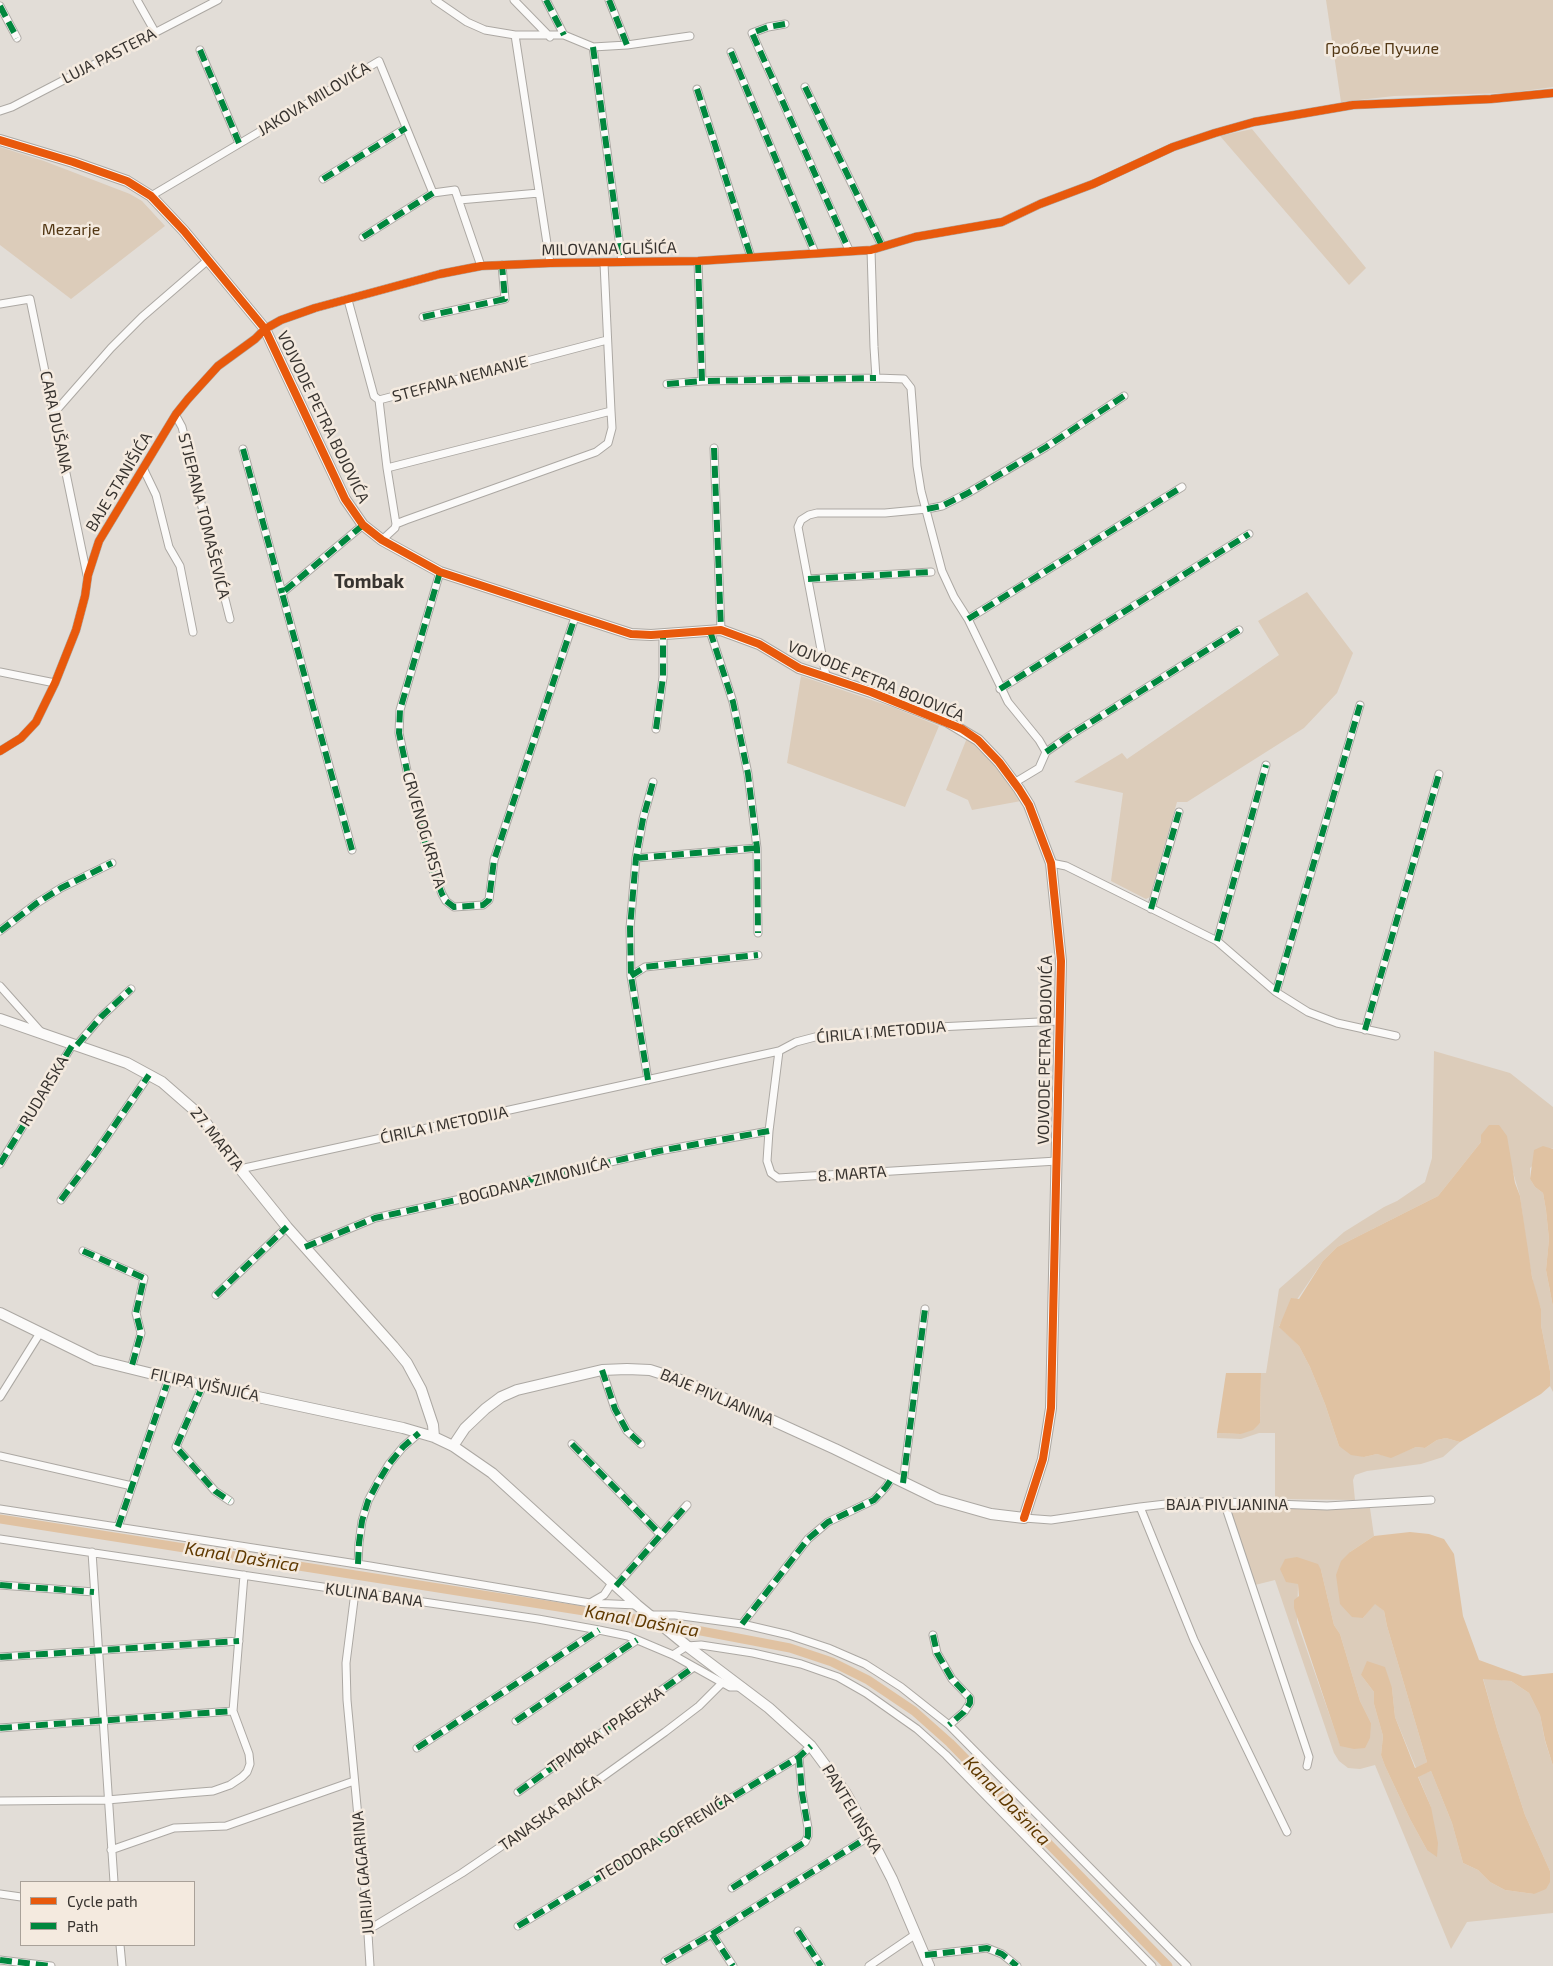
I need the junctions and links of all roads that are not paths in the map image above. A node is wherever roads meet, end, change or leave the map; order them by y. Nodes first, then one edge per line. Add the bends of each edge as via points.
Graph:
1 (138, 0) edge
2 (218, 0) edge
3 (435, 0) edge
4 (514, 0) edge
5 (546, 0) edge
6 (609, 0) edge
7 (0, 6) edge
8 (785, 24) dead end
9 (155, 32) junction
10 (564, 35) junction
11 (514, 36) junction
12 (690, 36) dead end
13 (550, 37) junction
14 (17, 38) dead end
15 (627, 45) junction
16 (593, 46) junction
17 (200, 50) dead end
18 (731, 52) dead end
19 (805, 87) dead end
20 (697, 89) dead end
21 (1553, 93) edge
22 (0, 111) edge
23 (406, 128) junction
24 (0, 140) edge
25 (239, 143) junction
26 (323, 178) dead end
27 (433, 193) junction
28 (539, 193) junction
29 (151, 196) junction
30 (459, 200) junction
31 (363, 237) dead end
32 (882, 246) junction
33 (849, 250) junction
34 (871, 250) junction
35 (815, 253) junction
36 (751, 258) junction
37 (208, 260) junction
38 (698, 261) junction
39 (622, 262) junction
40 (550, 263) junction
41 (604, 263) junction
42 (502, 265) junction
43 (481, 266) junction
44 (348, 300) junction
45 (0, 304) edge
46 (423, 317) dead end
47 (264, 329) junction
48 (607, 340) junction
49 (876, 378) junction
50 (702, 382) junction
51 (667, 384) dead end
52 (1124, 396) dead end
53 (379, 400) junction
54 (612, 411) junction
55 (54, 413) junction
56 (176, 416) junction
57 (714, 448) dead end
58 (243, 449) dead end
59 (143, 468) junction
60 (387, 468) junction
61 (1182, 487) dead end
62 (927, 509) junction
63 (396, 524) junction
64 (363, 525) junction
65 (1249, 534) dead end
66 (382, 540) junction
67 (440, 572) junction
68 (931, 572) dead end
69 (88, 575) junction
70 (808, 579) junction
71 (282, 593) junction
72 (575, 617) junction
73 (230, 619) dead end
74 (968, 619) junction
75 (721, 630) junction
76 (1239, 630) dead end
77 (710, 631) junction
78 (193, 632) dead end
79 (663, 634) junction
80 (0, 672) edge
81 (826, 676) junction
82 (55, 683) junction
83 (1000, 689) junction
84 (1360, 705) dead end
85 (656, 729) dead end
86 (0, 751) edge
87 (1046, 752) junction
88 (1266, 765) dead end
89 (1439, 774) dead end
90 (653, 782) dead end
91 (1014, 783) junction
92 (1179, 812) dead end
93 (757, 848) junction
94 (352, 850) dead end
95 (636, 858) junction
96 (112, 863) dead end
97 (1051, 863) junction
98 (1151, 910) junction
99 (0, 931) edge
100 (758, 933) dead end
101 (1217, 941) junction
102 (758, 954) dead end
103 (631, 976) junction
104 (0, 986) edge
105 (131, 989) dead end
106 (1276, 992) junction
107 (0, 1019) edge
108 (1059, 1021) junction
109 (1365, 1030) junction
110 (41, 1032) junction
111 (1396, 1036) dead end
112 (75, 1045) junction
113 (779, 1051) junction
114 (150, 1075) junction
115 (648, 1080) junction
116 (769, 1131) junction
117 (1057, 1161) junction
118 (0, 1164) edge
119 (240, 1169) junction
120 (61, 1200) dead end
121 (287, 1227) junction
122 (305, 1247) junction
123 (83, 1252) dead end
124 (216, 1295) dead end
125 (925, 1309) dead end
126 (0, 1313) edge
127 (40, 1333) junction
128 (131, 1369) junction
129 (602, 1370) junction
130 (169, 1378) junction
131 (203, 1385) junction
132 (0, 1397) edge
133 (419, 1433) junction
134 (434, 1437) junction
135 (572, 1444) dead end
136 (640, 1444) dead end
137 (453, 1446) junction
138 (0, 1456) edge
139 (892, 1478) junction
140 (902, 1483) junction
141 (132, 1486) junction
142 (230, 1500) dead end
143 (1431, 1500) dead end
144 (1224, 1502) junction
145 (687, 1505) dead end
146 (1140, 1507) junction
147 (0, 1509) edge
148 (1024, 1518) junction
149 (118, 1527) junction
150 (660, 1534) junction
151 (0, 1539) edge
152 (92, 1552) junction
153 (358, 1564) junction
154 (244, 1575) junction
155 (0, 1585) edge
156 (614, 1585) junction
157 (94, 1592) junction
158 (355, 1592) junction
159 (590, 1603) junction
160 (637, 1605) junction
161 (649, 1615) junction
162 (742, 1624) junction
163 (599, 1630) junction
164 (932, 1635) dead end
165 (637, 1640) junction
166 (239, 1641) junction
167 (687, 1646) junction
168 (98, 1651) junction
169 (673, 1655) junction
170 (0, 1657) edge
171 (694, 1667) junction
172 (722, 1683) junction
173 (743, 1687) junction
174 (233, 1711) junction
175 (102, 1721) junction
176 (516, 1721) dead end
177 (950, 1726) junction
178 (0, 1728) edge
179 (811, 1746) junction
180 (417, 1748) dead end
181 (799, 1757) junction
182 (1307, 1766) dead end
183 (354, 1781) junction
184 (518, 1792) dead end
185 (0, 1800) edge
186 (107, 1800) junction
187 (1287, 1832) dead end
188 (870, 1836) junction
189 (111, 1850) junction
190 (114, 1881) edge
191 (732, 1888) dead end
192 (0, 1894) edge
193 (20, 1897) edge
194 (518, 1926) dead end
195 (368, 1930) junction
196 (798, 1931) dead end
197 (712, 1934) junction
198 (916, 1934) junction
199 (120, 1946) edge
200 (925, 1955) junction
201 (0, 1960) edge
202 (665, 1961) dead end
203 (51, 1966) edge
204 (122, 1966) edge
205 (370, 1966) edge
206 (733, 1966) edge
207 (821, 1966) edge
208 (869, 1966) edge
209 (929, 1966) edge
210 (1017, 1966) edge
211 (1152, 1966) edge
212 (1187, 1966) edge

1 - 9 street
2 - 9 street, LUJA PASTERA
3 - 11 street via 467,22 485,30
4 - 13 street
5 - 10 street
6 - 15 street
7 - 14 street
8 - 33 street via 752,33
9 - 22 street, LUJA PASTERA
10 - 13 street
10 - 16 street
11 - 13 street
11 - 28 street
12 - 15 street
15 - 16 street
16 - 39 street, MILOVANA GLIŠIĆA
17 - 25 street, JAKOVA MILOVIĆA
18 - 35 street
19 - 32 street
20 - 36 street
21 - 32 street, MILOVANA GLIŠIĆA via 1353,105 1254,122 1173,147 1002,222
23 - 25 street, JAKOVA MILOVIĆA via 379,61
23 - 26 street
23 - 27 street, JAKOVA MILOVIĆA
24 - 29 street, VOJVODE PETRA BOJOVIĆA via 127,181
25 - 29 street, JAKOVA MILOVIĆA
27 - 30 street via 455,190
27 - 31 street
28 - 30 street
28 - 40 street
29 - 37 street, VOJVODE PETRA BOJOVIĆA
30 - 43 street
32 - 34 street, MILOVANA GLIŠIĆA
33 - 34 street, MILOVANA GLIŠIĆA
33 - 35 street, MILOVANA GLIŠIĆA
34 - 49 street
35 - 36 street, MILOVANA GLIŠIĆA
36 - 38 street, MILOVANA GLIŠIĆA
37 - 47 street, VOJVODE PETRA BOJOVIĆA
37 - 55 street via 117,342
38 - 39 street, MILOVANA GLIŠIĆA
38 - 50 street, MILOVANA GLIŠIĆA
39 - 41 street, MILOVANA GLIŠIĆA
40 - 41 street, MILOVANA GLIŠIĆA
40 - 42 street, MILOVANA GLIŠIĆA
41 - 48 street
42 - 43 street, MILOVANA GLIŠIĆA
42 - 46 street via 505,299
43 - 44 street, MILOVANA GLIŠIĆA
44 - 47 street, MILOVANA GLIŠIĆA via 315,308
44 - 53 street via 374,396
45 - 55 street, CARA DUŠANA via 30,299
47 - 56 street, BAJE STANIŠIĆA via 218,366
47 - 64 street, VOJVODE PETRA BOJOVIĆA via 345,499
48 - 53 street, STEFANA NEMANJE
48 - 54 street
49 - 50 street
49 - 62 street via 904,379 911,388 917,466
50 - 51 street
52 - 62 street, VOJVODE PETRA BOJOVIĆA via 968,493 942,506
53 - 60 street, STEFANA NEMANJE
54 - 60 street
54 - 63 street via 608,443 596,452
55 - 69 street, CARA DUŠANA
56 - 59 street, BAJE STANIŠIĆA
56 - 73 street, STJEPANA TOMAŠEVIĆA via 182,427
57 - 75 street
58 - 71 street
59 - 69 street, BAJE STANIŠIĆA via 99,541
59 - 78 street, BAJE STANIŠIĆA via 156,496 169,547 180,566
60 - 63 street, STEFANA NEMANJE
61 - 74 street
62 - 70 street, VOJVODE PETRA BOJOVIĆA via 809,515 801,520 798,527
62 - 74 street via 942,571
63 - 66 street
64 - 66 street, VOJVODE PETRA BOJOVIĆA
64 - 71 street, VOJVODE PETRA BOJOVIĆA
65 - 83 street
66 - 67 street, VOJVODE PETRA BOJOVIĆA
67 - 72 street, VOJVODE PETRA BOJOVIĆA
67 - 72 street, CRVENOG KRSTA via 400,710 398,733 431,865 442,894 454,907 483,905 489,900 494,860
68 - 70 street
69 - 82 street, BAJE STANIŠIĆA via 76,630
70 - 81 street, VOJVODE PETRA BOJOVIĆA
71 - 94 street
72 - 79 street, VOJVODE PETRA BOJOVIĆA via 631,634
74 - 83 street
75 - 77 street, VOJVODE PETRA BOJOVIĆA
75 - 81 street, VOJVODE PETRA BOJOVIĆA via 759,644 799,668
76 - 87 street
77 - 79 street, VOJVODE PETRA BOJOVIĆA
77 - 93 street via 742,738
79 - 85 street via 662,686
80 - 82 street
81 - 91 street, VOJVODE PETRA BOJOVIĆA via 962,729 978,740
82 - 86 street, BAJE STANIŠIĆA via 36,722 21,738
83 - 87 street
84 - 106 street
87 - 91 street via 1039,768
88 - 101 street
89 - 109 street
90 - 95 street
91 - 97 street, VOJVODE PETRA BOJOVIĆA via 1029,806
92 - 98 street
93 - 95 street
93 - 100 street
95 - 103 street via 630,921
96 - 99 street via 36,903
97 - 98 street via 1066,866
97 - 108 street, VOJVODE PETRA BOJOVIĆA via 1061,961
98 - 101 street
101 - 106 street
102 - 103 street via 645,967
103 - 115 street
104 - 110 street
105 - 112 street
106 - 109 street via 1315,1016
107 - 110 street, 27. MARTA
108 - 113 street, ĆIRILA I METODIJA via 815,1037
108 - 117 street, VOJVODE PETRA BOJOVIĆA
109 - 111 street
110 - 112 street, 27. MARTA
112 - 114 street, 27. MARTA via 127,1063
112 - 118 street, RUDARSKA
113 - 115 street, ĆIRILA I METODIJA
113 - 116 street, 8. MARTA
114 - 119 street, 27. MARTA via 172,1089 201,1116
114 - 120 street
115 - 119 street, ĆIRILA I METODIJA
116 - 117 street, 8. MARTA via 767,1161 771,1173 778,1178
116 - 122 street, BOGDANA ZIMONJIĆA via 659,1151 376,1218
117 - 148 street, VOJVODE PETRA BOJOVIĆA via 1051,1408 1043,1459
119 - 121 street, 27. MARTA
121 - 122 street, 27. MARTA
121 - 124 street
122 - 134 street, 27. MARTA via 407,1363 421,1390
123 - 128 street via 144,1278 136,1313 141,1333
125 - 140 street
126 - 127 street, FILIPA VIŠNJIĆA
127 - 128 street, FILIPA VIŠNJIĆA via 96,1360
127 - 132 street
128 - 130 street, FILIPA VIŠNJIĆA
129 - 136 street via 615,1409
129 - 137 street, BAJE PIVLJANINA via 538,1384 501,1397 465,1428
129 - 139 street, BAJE PIVLJANINA via 650,1370 678,1379 827,1445
130 - 131 street, FILIPA VIŠNJIĆA
130 - 141 street
131 - 133 street, FILIPA VIŠNJIĆA
131 - 142 street via 176,1447 215,1491
133 - 134 street, FILIPA VIŠNJIĆA
133 - 153 street via 389,1464 374,1488 362,1522
134 - 137 street, FILIPA VIŠNJIĆA
135 - 150 street
137 - 156 street, FILIPA VIŠNJIĆA via 505,1484
138 - 141 street
139 - 140 street, BAJE PIVLJANINA
139 - 162 street via 874,1500 828,1522 808,1540
140 - 148 street, BAJE PIVLJANINA via 959,1506
141 - 149 street
143 - 144 street, BAJA PIVLJANINA via 1327,1506
144 - 146 street, BAJA PIVLJANINA
144 - 182 street via 1309,1757
145 - 150 street
146 - 148 street, BAJA PIVLJANINA via 1051,1520
146 - 187 street via 1194,1640
147 - 149 street
149 - 153 street
150 - 156 street
151 - 152 street, KULINA BANA
152 - 154 street, KULINA BANA
152 - 157 street
153 - 159 street
154 - 158 street, KULINA BANA
154 - 166 street
155 - 157 street
156 - 159 street
156 - 160 street, FILIPA VIŠNJIĆA
157 - 168 street
158 - 163 street, KULINA BANA
158 - 183 street, JURIJA GAGARINA via 346,1663
159 - 160 street
160 - 161 street, FILIPA VIŠNJIĆA
161 - 162 street via 659,1613
161 - 167 street, PANTELINSKA
162 - 177 street via 789,1635 865,1664 901,1687
163 - 165 street, KULINA BANA
163 - 180 street
164 - 177 street via 937,1653 952,1679 970,1698 964,1712
165 - 169 street, KULINA BANA
165 - 176 street
166 - 168 street
166 - 174 street
167 - 169 street
167 - 173 street, PANTELINSKA
167 - 211 street via 716,1646 801,1664 838,1678 890,1708 946,1755
168 - 170 street
168 - 175 street
169 - 171 street, KULINA BANA
171 - 172 street, KULINA BANA
171 - 184 street, ТРИФКА ГРАБЕЖА
172 - 173 street, KULINA BANA
172 - 195 street, TANASKA RAJIĆA via 699,1706 587,1788 462,1873
173 - 179 street, PANTELINSKA
174 - 175 street
174 - 186 street via 249,1754 250,1764 242,1777 213,1791
175 - 178 street
175 - 186 street
177 - 212 street
179 - 181 street, TEODORA SOFRENIĆA
179 - 188 street, PANTELINSKA via 845,1792
181 - 191 street, PANTELINSKA via 808,1828 805,1842
181 - 194 street, TEODORA SOFRENIĆA
183 - 189 street via 226,1826 174,1828
183 - 195 street, JURIJA GAGARINA
185 - 186 street
186 - 189 street
188 - 197 street
188 - 198 street, PANTELINSKA
189 - 190 street
192 - 193 street
195 - 205 street, JURIJA GAGARINA
196 - 207 street
197 - 202 street
197 - 206 street
198 - 200 street, PANTELINSKA
198 - 208 street
199 - 204 street
200 - 209 street, PANTELINSKA
200 - 210 street via 987,1948 1002,1954
201 - 203 street

